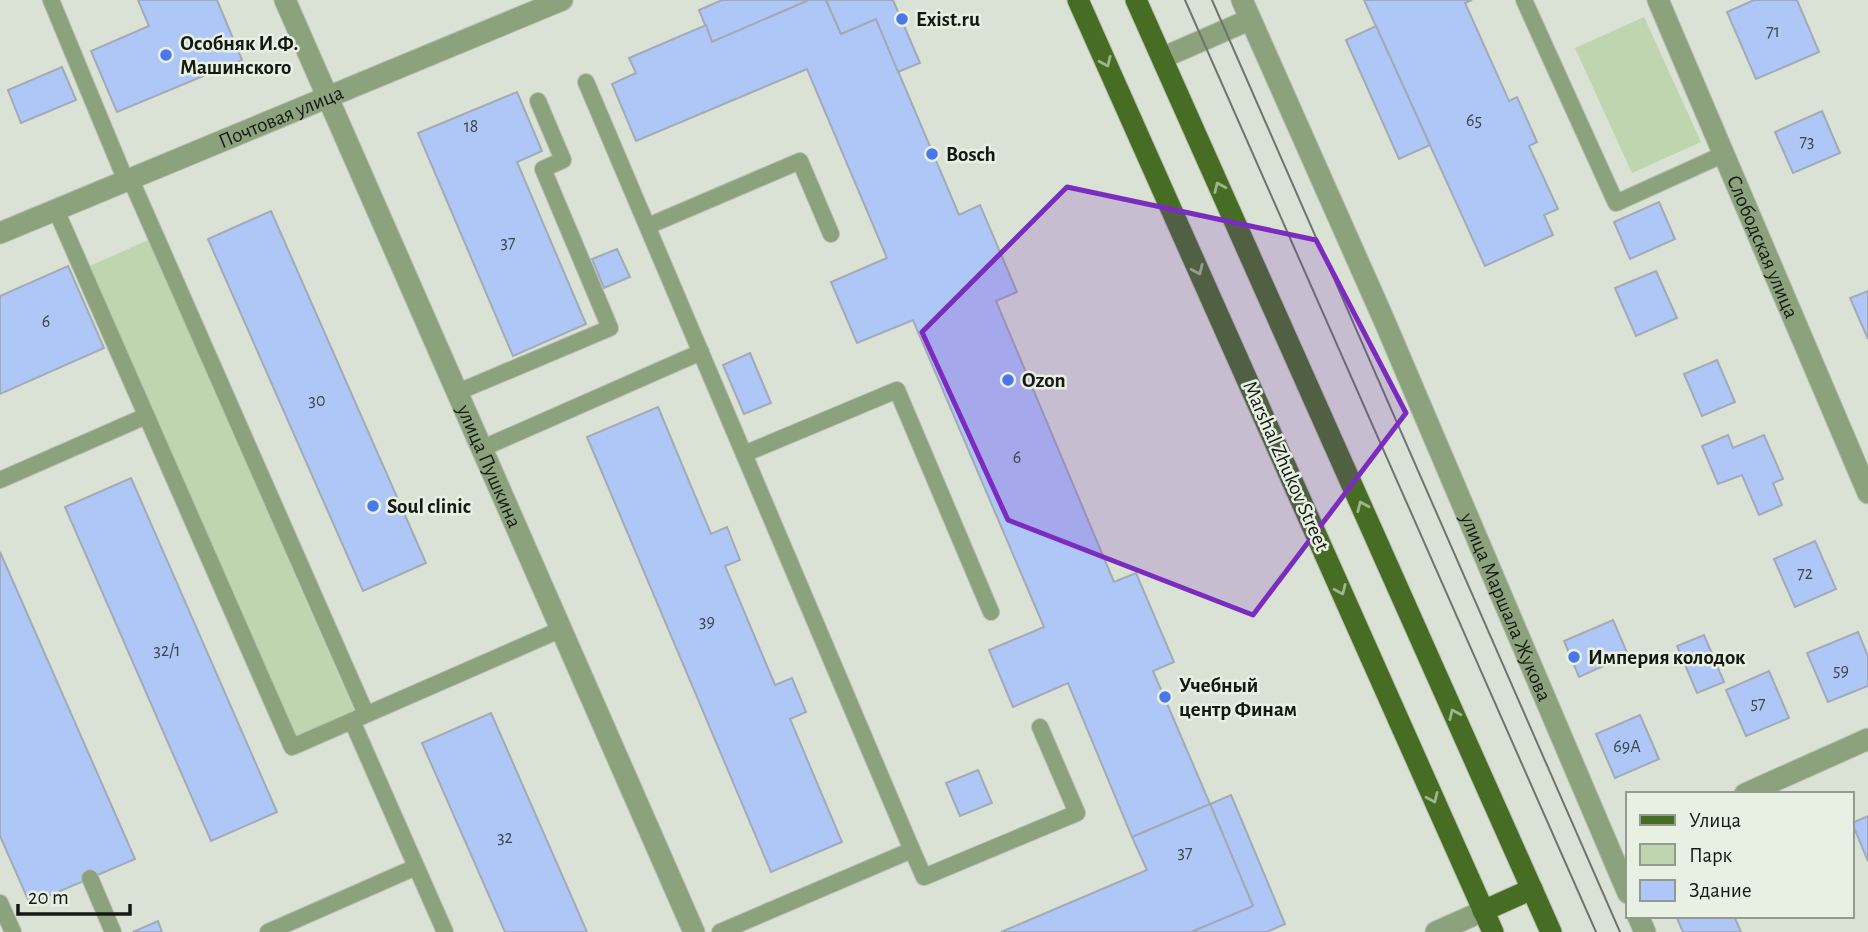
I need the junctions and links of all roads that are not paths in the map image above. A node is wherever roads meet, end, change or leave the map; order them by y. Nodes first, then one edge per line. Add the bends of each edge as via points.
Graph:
1 (51, 0) edge
2 (285, 0) edge
3 (562, 0) edge
4 (1078, 0) edge
5 (1136, 0) edge
6 (1524, 0) edge
7 (1658, 0) edge
8 (1246, 10) edge
9 (1162, 58) junction
10 (586, 82) dead end
11 (328, 99) junction
12 (538, 101) dead end
13 (1722, 155) junction
14 (129, 180) junction
15 (56, 210) junction
16 (648, 226) junction
17 (0, 233) edge
18 (831, 233) dead end
19 (701, 352) junction
20 (458, 392) junction
21 (146, 416) junction
22 (483, 449) junction
23 (744, 454) junction
24 (0, 480) edge
25 (1868, 492) edge
26 (991, 612) dead end
27 (562, 629) junction
28 (359, 718) junction
29 (1040, 727) dead end
30 (1868, 739) edge
31 (1749, 792) edge
32 (1620, 849) edge
33 (912, 850) junction
34 (416, 867) junction
35 (90, 878) dead end
36 (1626, 881) edge
37 (1532, 889) junction
38 (0, 903) edge
39 (1483, 911) junction
40 (13, 932) edge
41 (113, 932) edge
42 (268, 932) edge
43 (445, 932) edge
44 (694, 932) edge
45 (720, 932) edge
46 (1436, 932) edge
47 (1493, 932) edge
48 (1551, 932) edge

1 - 14 lane
2 - 11 street, улица Пушкина
3 - 11 street, Почтовая улица
4 -> 39 main road, Marshal Zhukov Street
5 - 9 main road
6 - 13 lane via 1616,203
7 - 13 street, Слободская улица
8 - 9 street
8 - 32 street, улица Маршала Жукова
37 -> 9 main road
10 - 16 lane
11 - 14 street, Почтовая улица
11 - 20 street, улица Пушкина
12 - 20 lane via 563,160 542,169 610,328
13 - 25 street, Слободская улица
14 - 15 street, Почтовая улица
14 - 28 lane
15 - 17 street, Почтовая улица
15 - 21 lane
16 - 18 lane via 800,161
16 - 19 lane
19 - 22 lane
19 - 23 lane
20 - 22 street, улица Пушкина
21 - 24 lane
21 - 28 lane via 292,747
22 - 27 street, улица Пушкина
23 - 26 lane via 897,390
23 - 33 lane
27 - 28 lane
27 - 44 street, улица Пушкина
28 - 34 lane
29 - 33 lane via 1077,813 924,877
30 - 31 street
32 - 36 street, улица Маршала Жукова
33 - 45 lane
34 - 42 lane
34 - 43 lane
35 - 41 lane
37 - 39 main road
37 - 48 main road
38 - 40 lane
39 - 46 street
39 - 47 main road, Marshal Zhukov Street

